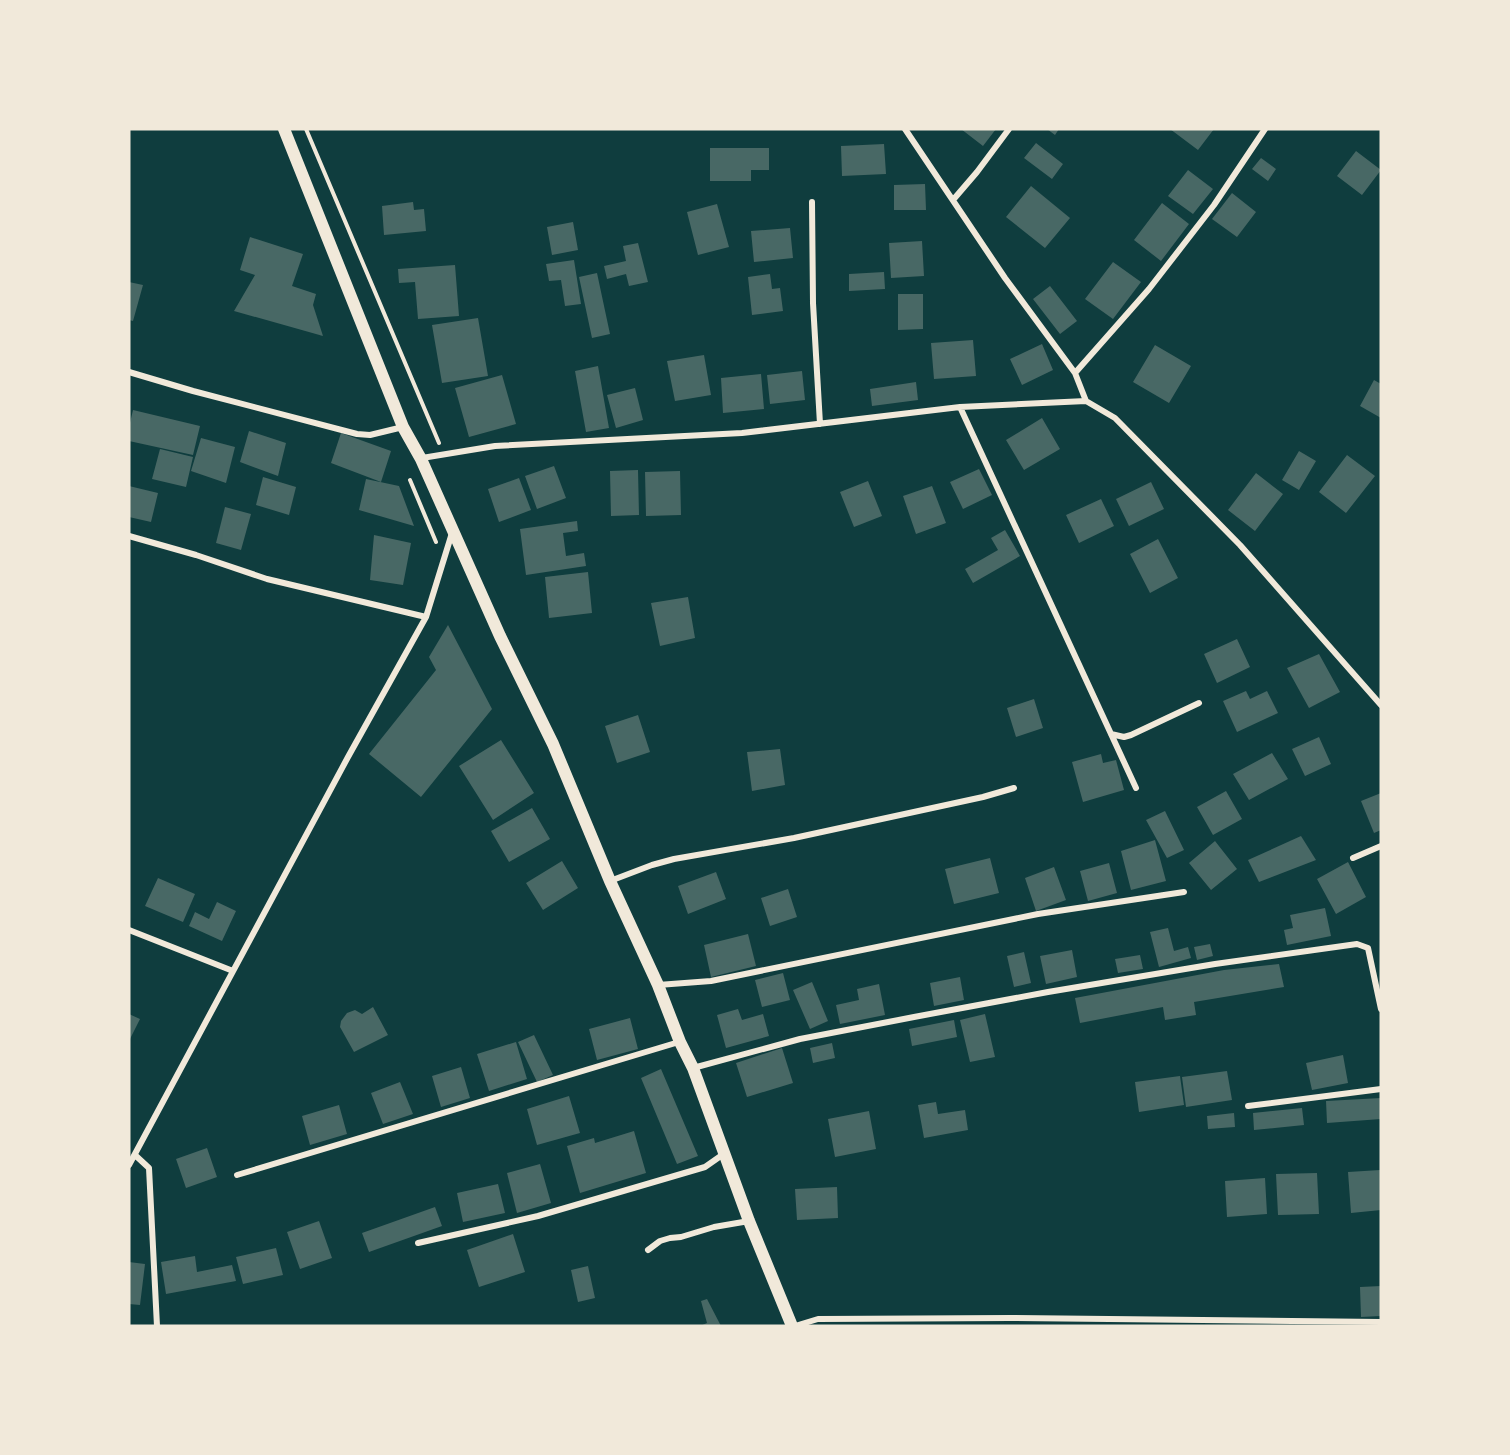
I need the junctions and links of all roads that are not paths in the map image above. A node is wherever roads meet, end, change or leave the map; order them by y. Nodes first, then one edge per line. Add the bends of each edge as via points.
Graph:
1 (284, 129) edge
2 (905, 129) edge
3 (1009, 129) edge
4 (1265, 129) edge
5 (953, 200) junction
6 (812, 202) dead end
7 (129, 372) edge
8 (1075, 373) junction
9 (1086, 401) junction
10 (960, 407) junction
11 (820, 423) junction
12 (403, 427) junction
13 (421, 459) junction
14 (453, 531) junction
15 (129, 536) edge
16 (426, 617) junction
17 (1199, 703) dead end
18 (1381, 705) edge
19 (1111, 735) junction
20 (1014, 788) dead end
21 (1136, 788) dead end
22 (1381, 846) edge
23 (1353, 858) dead end
24 (610, 881) junction
25 (1184, 892) dead end
26 (129, 930) edge
27 (233, 971) junction
28 (658, 985) junction
29 (1381, 1009) edge
30 (680, 1042) junction
31 (693, 1068) junction
32 (1381, 1089) edge
33 (1248, 1106) dead end
34 (726, 1153) junction
35 (135, 1155) junction
36 (129, 1165) edge
37 (237, 1175) dead end
38 (749, 1221) junction
39 (418, 1243) dead end
40 (648, 1250) dead end
41 (1381, 1322) edge
42 (157, 1326) edge
43 (793, 1326) edge

1 - 12 main road
2 - 5 street
3 - 5 street
4 - 8 street via 1214,205 1149,289
5 - 8 street
6 - 11 street
7 - 12 street via 357,434
8 - 9 street
9 - 10 street
9 - 18 street via 1115,418 1240,545
10 - 11 street
10 - 19 street
11 - 13 street via 742,433 495,446
12 - 13 main road
13 - 14 main road
14 - 16 street
14 - 24 main road via 553,744
15 - 16 street via 267,579
16 - 27 street
17 - 19 street via 1131,735
19 - 21 street
20 - 24 street via 794,838 674,859
22 - 23 street
24 - 28 main road
25 - 28 street via 1028,916 711,981
26 - 27 street
27 - 35 street
28 - 30 main road
29 - 31 street via 1368,948 1357,944 936,1012 800,1039
30 - 31 main road
30 - 37 street
31 - 34 main road
32 - 33 street
34 - 38 main road
34 - 39 street via 705,1167 538,1216
35 - 36 street
35 - 42 street via 149,1168
38 - 40 street via 670,1238
38 - 43 main road
41 - 43 street via 818,1319

